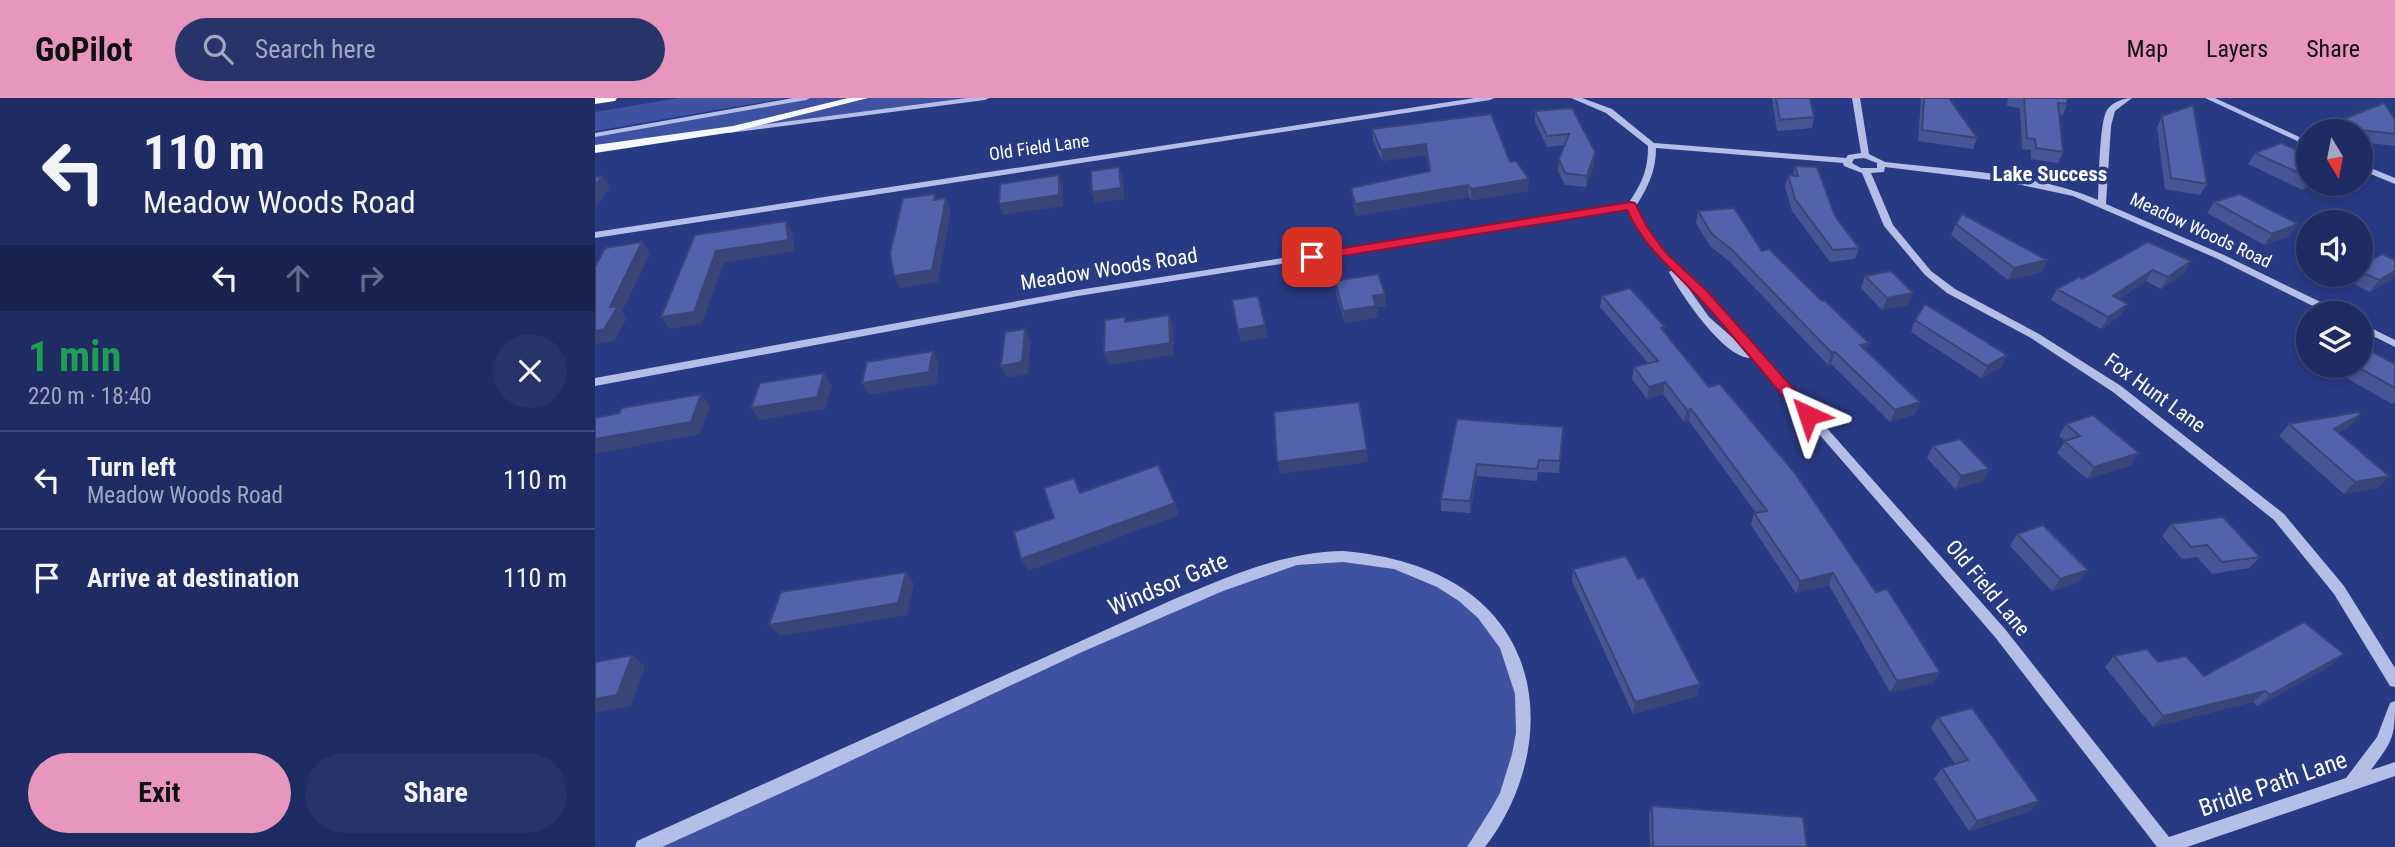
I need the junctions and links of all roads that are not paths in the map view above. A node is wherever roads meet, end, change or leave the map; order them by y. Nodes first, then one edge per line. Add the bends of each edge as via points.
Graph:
1 (610, 98) edge
2 (806, 98) edge
3 (862, 98) edge
4 (985, 98) edge
5 (1490, 98) edge
6 (1575, 98) edge
7 (1856, 98) edge
8 (2128, 98) edge
9 (2209, 98) edge
10 (595, 100) edge
11 (708, 134) junction
12 (595, 135) edge
13 (2296, 138) edge
14 (1652, 145) junction
15 (595, 149) edge
16 (1865, 155) junction
17 (1847, 161) junction
18 (1883, 164) junction
19 (1866, 172) junction
20 (2373, 172) edge
21 (2395, 181) edge
22 (2102, 203) junction
23 (1631, 206) junction
24 (595, 234) edge
25 (2311, 301) edge
26 (2373, 332) edge
27 (2395, 344) edge
28 (595, 382) edge
29 (2395, 681) edge
30 (2395, 708) edge
31 (2395, 769) edge
32 (2350, 784) junction
33 (2166, 846) edge
34 (643, 847) edge
35 (1475, 847) edge

1 - 10 highway
2 - 12 street
3 - 11 main road
4 - 11 street
5 - 24 street, Old Field Lane
6 - 14 street via 1609,111
7 - 16 street
8 - 22 street via 2111,110 2107,126
9 - 13 street
11 - 15 main road
14 - 17 street
14 - 23 street via 1646,183
16 - 17 street
16 - 18 street
17 - 19 street via 1850,167
18 - 19 street via 1881,170
18 - 22 street, Meadow Woods Road via 2007,178
19 - 29 street, Fox Hunt Lane via 1889,226 1928,273 2117,389 2279,517 2339,590
20 - 21 street
22 - 25 street, Meadow Woods Road
23 - 28 street, Meadow Woods Road via 1078,293
23 - 33 street, Old Field Lane via 1704,321 1764,366 1946,569
26 - 27 street
30 - 32 street via 2383,741
31 - 32 street, Bridle Path Lane
32 - 33 street, Bridle Path Lane
34 - 35 street, Windsor Gate via 1179,601 1286,562 1367,557 1393,562 1437,581 1470,602 1500,634 1517,673 1524,707 1518,764 1501,808

